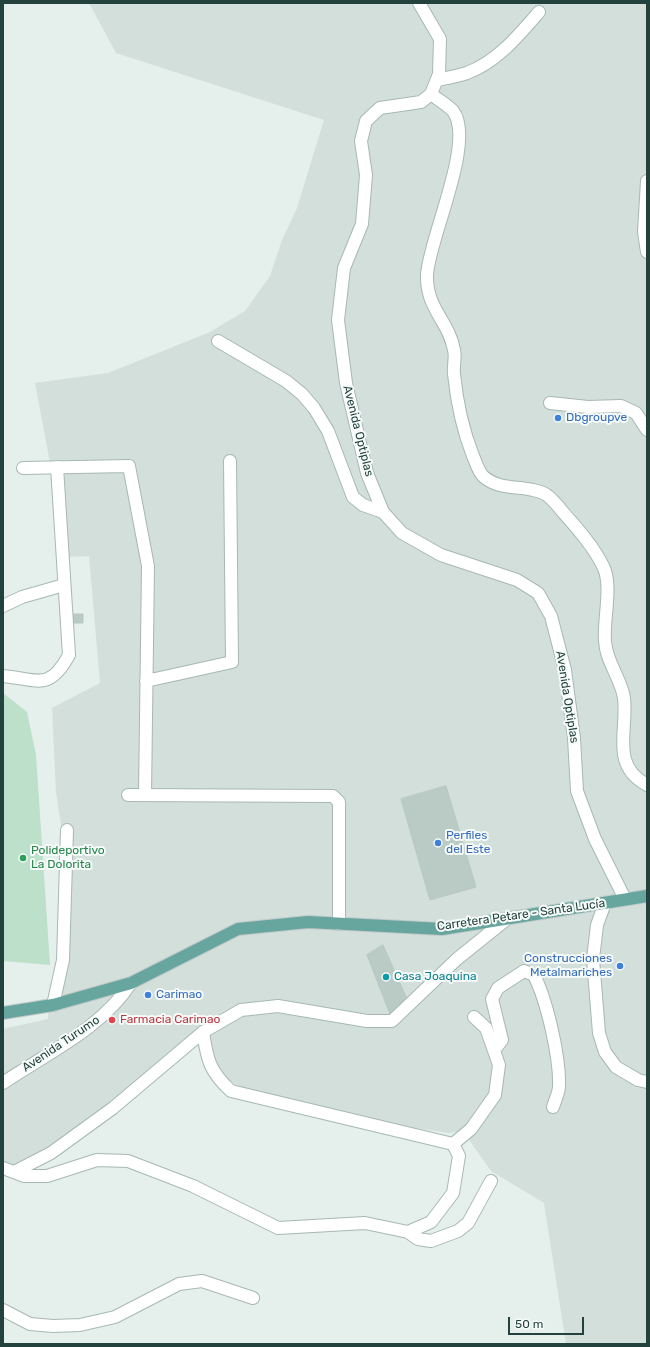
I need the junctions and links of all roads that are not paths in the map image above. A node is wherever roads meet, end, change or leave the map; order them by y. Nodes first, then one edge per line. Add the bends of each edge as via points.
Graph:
1 (419, 3) edge
2 (539, 12) dead end
3 (437, 80) junction
4 (431, 94) junction
5 (647, 181) edge
6 (647, 252) edge
7 (218, 341) dead end
8 (550, 404) dead end
9 (647, 430) edge
10 (230, 461) dead end
11 (57, 467) junction
12 (23, 468) dead end
13 (383, 512) junction
14 (64, 585) junction
15 (3, 606) edge
16 (3, 676) edge
17 (146, 681) junction
18 (647, 785) edge
19 (128, 795) dead end
20 (145, 795) junction
21 (67, 830) dead end
22 (647, 896) edge
23 (625, 899) junction
24 (605, 903) junction
25 (508, 918) junction
26 (339, 924) junction
27 (131, 983) junction
28 (53, 1005) junction
29 (3, 1013) edge
30 (474, 1017) dead end
31 (203, 1032) junction
32 (494, 1049) junction
33 (647, 1082) edge
34 (3, 1083) edge
35 (553, 1107) dead end
36 (452, 1144) junction
37 (8, 1170) edge
38 (492, 1181) dead end
39 (408, 1232) junction
40 (253, 1298) dead end
41 (3, 1310) edge

1 - 3 street via 440,39
2 - 3 street via 515,39 488,61 468,73
3 - 4 street
4 - 13 street, Avenida Optiplas via 421,102 380,108 366,121 361,141 366,175 362,224 344,268 338,320 346,383 367,473
4 - 18 street via 453,111 459,124 459,150 427,274 428,296 455,350 454,370 462,428 481,475 501,486 534,490 548,495 596,552 605,569 608,597 604,642 624,699 622,749 629,769 639,781
5 - 6 street via 644,232
7 - 13 street via 286,381 302,394 328,431 353,497 362,505
8 - 9 street via 620,406 636,413
10 - 17 street via 232,662
11 - 12 street
11 - 14 street
11 - 17 street via 129,466 148,566
13 - 23 street, Avenida Optiplas via 402,533 441,555 517,580 538,593 551,616 565,670 574,738 577,791 595,839
14 - 15 street via 22,597
14 - 16 street via 69,655 63,666 52,677 40,682
17 - 20 street
19 - 20 street
20 - 26 street via 334,796 339,802
21 - 28 street via 63,960
22 - 23 main road, Carretera Petare - Santa Lucía
23 - 24 main road, Carretera Petare - Santa Lucía
24 - 25 main road, Carretera Petare - Santa Lucía
24 - 33 street via 597,925 593,959 599,1033 605,1052 616,1068
25 - 26 main road, Carretera Petare - Santa Lucía via 442,929
25 - 31 street via 457,959 392,1021 367,1021 278,1006 241,1010
26 - 27 main road, Carretera Petare - Santa Lucía via 308,922 238,929
27 - 28 main road, Carretera Petare - Santa Lucía
27 - 34 street, Avenida Turumo via 119,1001 104,1015 72,1039
28 - 29 main road, Carretera Petare - Santa Lucía
30 - 32 street via 486,1028
31 - 36 street via 207,1059 219,1080 231,1092
31 - 37 street via 113,1108 51,1153
32 - 35 street via 502,1040 492,999 498,988 524,971 534,975 541,990 558,1064 559,1088
32 - 36 street via 499,1066 495,1095 471,1129
36 - 39 street via 459,1156 453,1193 431,1222
37 - 39 street via 24,1176 47,1176 97,1160 128,1161 193,1186 278,1228 365,1223
38 - 39 street via 468,1223 458,1231 431,1240 418,1239
40 - 41 street via 202,1280 179,1284 115,1317 80,1325 30,1324

